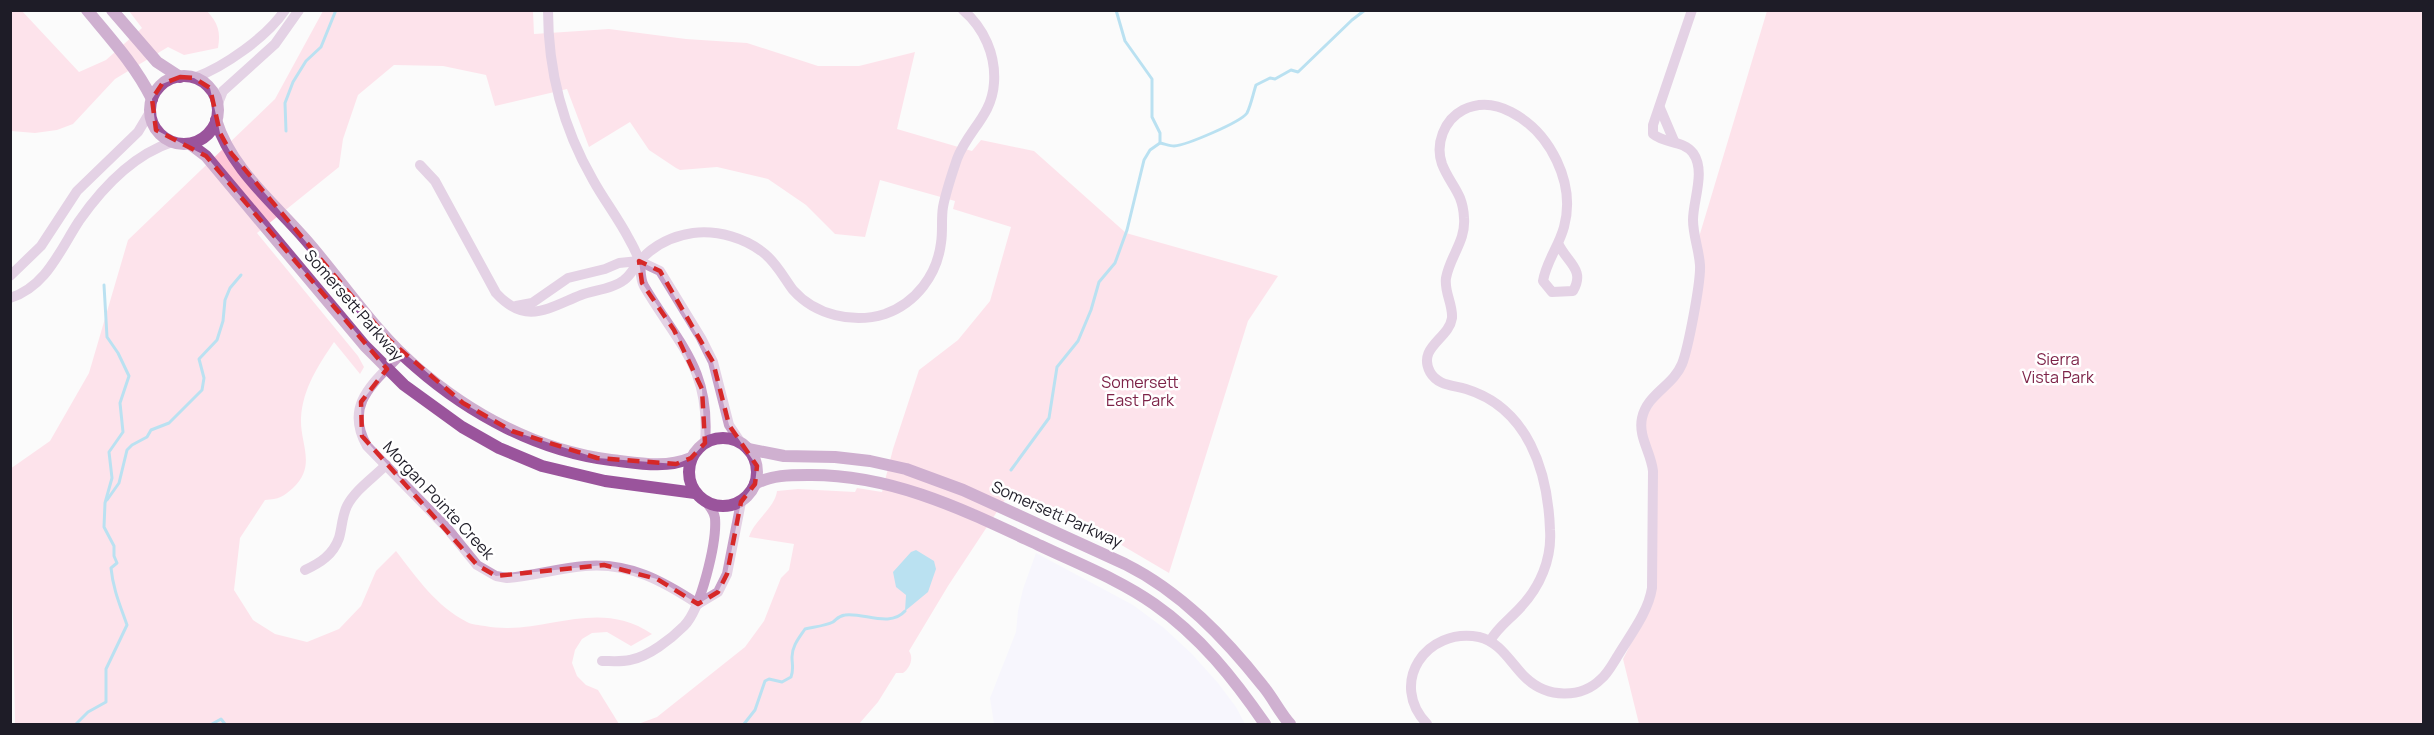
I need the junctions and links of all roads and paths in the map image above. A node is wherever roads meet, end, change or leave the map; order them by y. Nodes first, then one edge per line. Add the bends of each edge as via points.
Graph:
1 (87, 10) edge
2 (112, 10) edge
3 (285, 10) edge
4 (299, 10) edge
5 (548, 10) edge
6 (963, 10) edge
7 (1692, 10) edge
8 (180, 77) junction
9 (194, 78) junction
10 (151, 105) junction
11 (217, 106) junction
12 (1660, 108) junction
13 (216, 120) junction
14 (1674, 141) junction
15 (172, 142) junction
16 (190, 144) junction
17 (420, 165) dead end
18 (1558, 243) junction
19 (639, 261) junction
20 (10, 276) edge
21 (10, 298) edge
22 (511, 307) junction
23 (402, 353) junction
24 (387, 369) junction
25 (705, 443) junction
26 (745, 446) junction
27 (691, 458) junction
28 (386, 465) junction
29 (755, 484) junction
30 (695, 493) junction
31 (706, 502) junction
32 (741, 502) junction
33 (305, 570) dead end
34 (698, 604) junction
35 (1490, 641) junction
36 (602, 661) dead end
37 (1265, 724) edge
38 (1290, 724) edge
39 (1427, 724) edge

1 - 10 main road via 135,69
2 - 8 main road via 157,62
3 - 9 street via 228,62
4 - 11 street via 275,44 223,91
5 - 19 street via 554,80 568,128 581,159
6 - 19 street via 988,45 994,84 987,111 957,159 946,198 939,257 920,290 904,304 876,316 847,318 817,308 794,290 766,255 731,236 707,232 685,235 657,246
7 - 12 street
8 - 9 main road
8 - 10 main road via 162,84
9 - 11 main road via 210,88
10 - 15 main road via 156,130
10 - 20 street via 138,132 76,191 41,246
11 - 13 main road
12 - 14 street
12 - 14 street via 1653,134
13 - 16 main road via 206,136
13 - 23 main road, Somersett Parkway via 231,153 258,189
14 - 35 street via 1692,152 1698,165 1693,220 1700,272 1682,363 1674,377 1649,401 1641,420 1653,471 1652,588 1648,604 1607,674 1577,693 1556,693 1537,686
15 - 16 main road
15 - 21 street via 152,150 110,184 78,223 46,273 31,288
16 - 24 main road, Somersett Parkway via 206,156
17 - 22 street via 435,181 496,293
18 - 18 street via 1543,281 1552,292 1564,293 1573,291 1578,282 1577,271
18 - 35 street via 1567,201 1559,166 1545,138 1521,117 1494,106 1472,106 1460,112 1446,126 1440,154 1460,195 1464,232 1446,278 1451,320 1429,351 1428,366 1437,381 1484,396 1520,425 1538,457 1550,531 1550,549 1540,581
19 - 22 street via 568,278 532,303
19 - 22 street via 624,281 552,309 531,312
19 - 25 street via 642,283 674,330 702,388
19 - 26 street via 660,271 701,338 713,362 729,425
23 - 24 street, Morgan Pointe Creek
23 - 27 main road, Somersett Parkway via 463,403 512,431 549,445 597,458 644,464 675,465
24 - 28 street, Morgan Pointe Creek via 365,393 358,413 362,436
24 - 30 main road, Somersett Parkway via 462,428 542,466 605,481
25 - 26 main road via 723,438
25 - 27 main road
26 - 29 main road via 757,466
26 - 38 main road, Somersett Parkway via 784,456 858,460 906,469 963,490 1149,576 1188,605 1244,661
27 - 30 main road via 688,476
28 - 33 street via 350,502 333,549
28 - 34 street, Morgan Pointe Creek via 486,571 507,578 585,566 623,568 657,579
29 - 32 main road
29 - 37 main road via 784,475 871,480 937,499 1052,551 1122,584 1175,621 1218,660
30 - 31 main road
31 - 32 main road via 723,507
31 - 34 street via 715,516 715,538
32 - 34 street via 727,574 718,592
34 - 36 street via 683,627 646,653 631,660
35 - 39 street via 1468,636 1448,640 1427,651 1418,661 1410,692 1414,707

